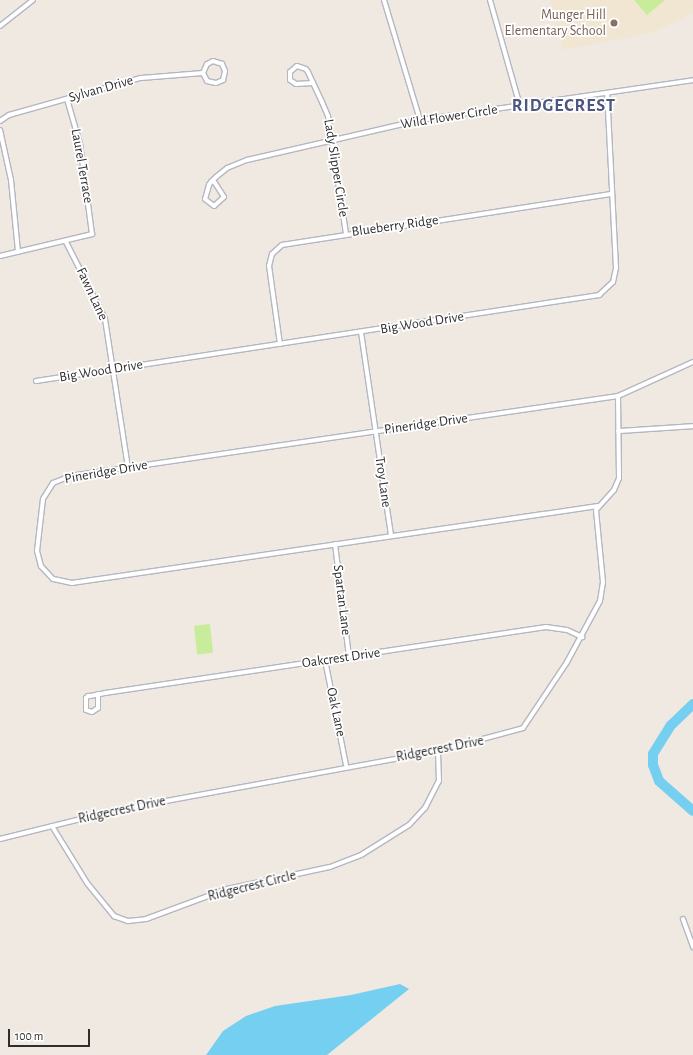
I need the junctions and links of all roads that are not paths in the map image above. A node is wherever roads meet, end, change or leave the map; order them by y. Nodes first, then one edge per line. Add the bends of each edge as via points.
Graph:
1 (33, 0) edge
2 (384, 0) edge
3 (490, 0) edge
4 (0, 26) edge
5 (203, 73) junction
6 (693, 80) edge
7 (313, 83) junction
8 (607, 93) junction
9 (67, 99) junction
10 (520, 106) junction
11 (0, 120) edge
12 (420, 120) junction
13 (0, 130) edge
14 (333, 140) junction
15 (213, 180) junction
16 (612, 194) junction
17 (346, 233) junction
18 (66, 242) junction
19 (18, 252) junction
20 (0, 256) edge
21 (361, 332) junction
22 (280, 344) junction
23 (693, 362) edge
24 (114, 370) junction
25 (36, 381) dead end
26 (618, 396) junction
27 (693, 426) edge
28 (376, 431) junction
29 (618, 431) junction
30 (128, 467) junction
31 (598, 506) junction
32 (391, 536) junction
33 (335, 544) junction
34 (582, 637) junction
35 (349, 656) junction
36 (325, 660) junction
37 (98, 694) junction
38 (438, 751) junction
39 (346, 765) junction
40 (52, 826) junction
41 (0, 839) edge
42 (684, 920) dead end
43 (693, 947) edge

1 - 4 street
2 - 12 street
3 - 10 street
5 - 5 street via 206,64 213,61 222,64 225,71 223,80 216,83 207,81
5 - 9 street, Sylvan Drive via 141,78
6 - 8 street, Wild Flower Circle
7 - 7 street, Lady Slipper Circle via 296,84 290,72 295,66 302,66
7 - 14 street, Lady Slipper Circle via 328,116
8 - 10 street, Wild Flower Circle
8 - 16 street, Big Wood Drive
9 - 11 street, Sylvan Drive
9 - 18 street, Laurel Terrace via 81,149 92,234
10 - 12 street, Wild Flower Circle
12 - 14 street, Wild Flower Circle
13 - 19 street via 11,180
14 - 15 street, Wild Flower Circle via 240,162
14 - 17 street, Lady Slipper Circle
15 - 15 street via 205,197 214,206 224,197
16 - 17 street, Blueberry Ridge
16 - 21 street, Big Wood Drive via 616,268 613,282 600,295
17 - 22 street, Blueberry Ridge via 290,242 272,254 269,273
18 - 19 street
18 - 24 street, Fawn Lane via 103,314
19 - 20 street
21 - 22 street, Big Wood Drive
21 - 28 street, Troy Lane
22 - 24 street, Big Wood Drive
23 - 26 street, Pineridge Drive
24 - 25 street, Big Wood Drive
24 - 30 street, Fawn Lane
26 - 28 street, Pineridge Drive
26 - 29 street
27 - 29 street
28 - 30 street, Pineridge Drive
28 - 32 street, Troy Lane
29 - 31 street via 619,478 610,496
30 - 33 street, Pineridge Drive via 70,476 49,487 44,499 37,551 41,566 53,579 72,583
31 - 32 street, Pineridge Drive
31 - 34 street, Ridgecrest Drive via 603,582 600,601
32 - 33 street, Pineridge Drive
33 - 35 street, Spartan Lane
34 - 35 street, Oakcrest Drive via 567,630 546,627
34 - 38 street, Ridgecrest Drive via 523,728
35 - 36 street, Oakcrest Drive
36 - 37 street, Oakcrest Drive
36 - 39 street, Oak Lane
37 - 37 street, Oakcrest Drive via 98,708 87,711 84,699
38 - 39 street, Ridgecrest Drive
38 - 40 street, Ridgecrest Circle via 439,781 425,808 409,825 361,855 330,867 227,889 146,919 128,921 114,916 87,883
39 - 40 street, Ridgecrest Drive
40 - 41 street, Ridgecrest Drive
42 - 43 street

